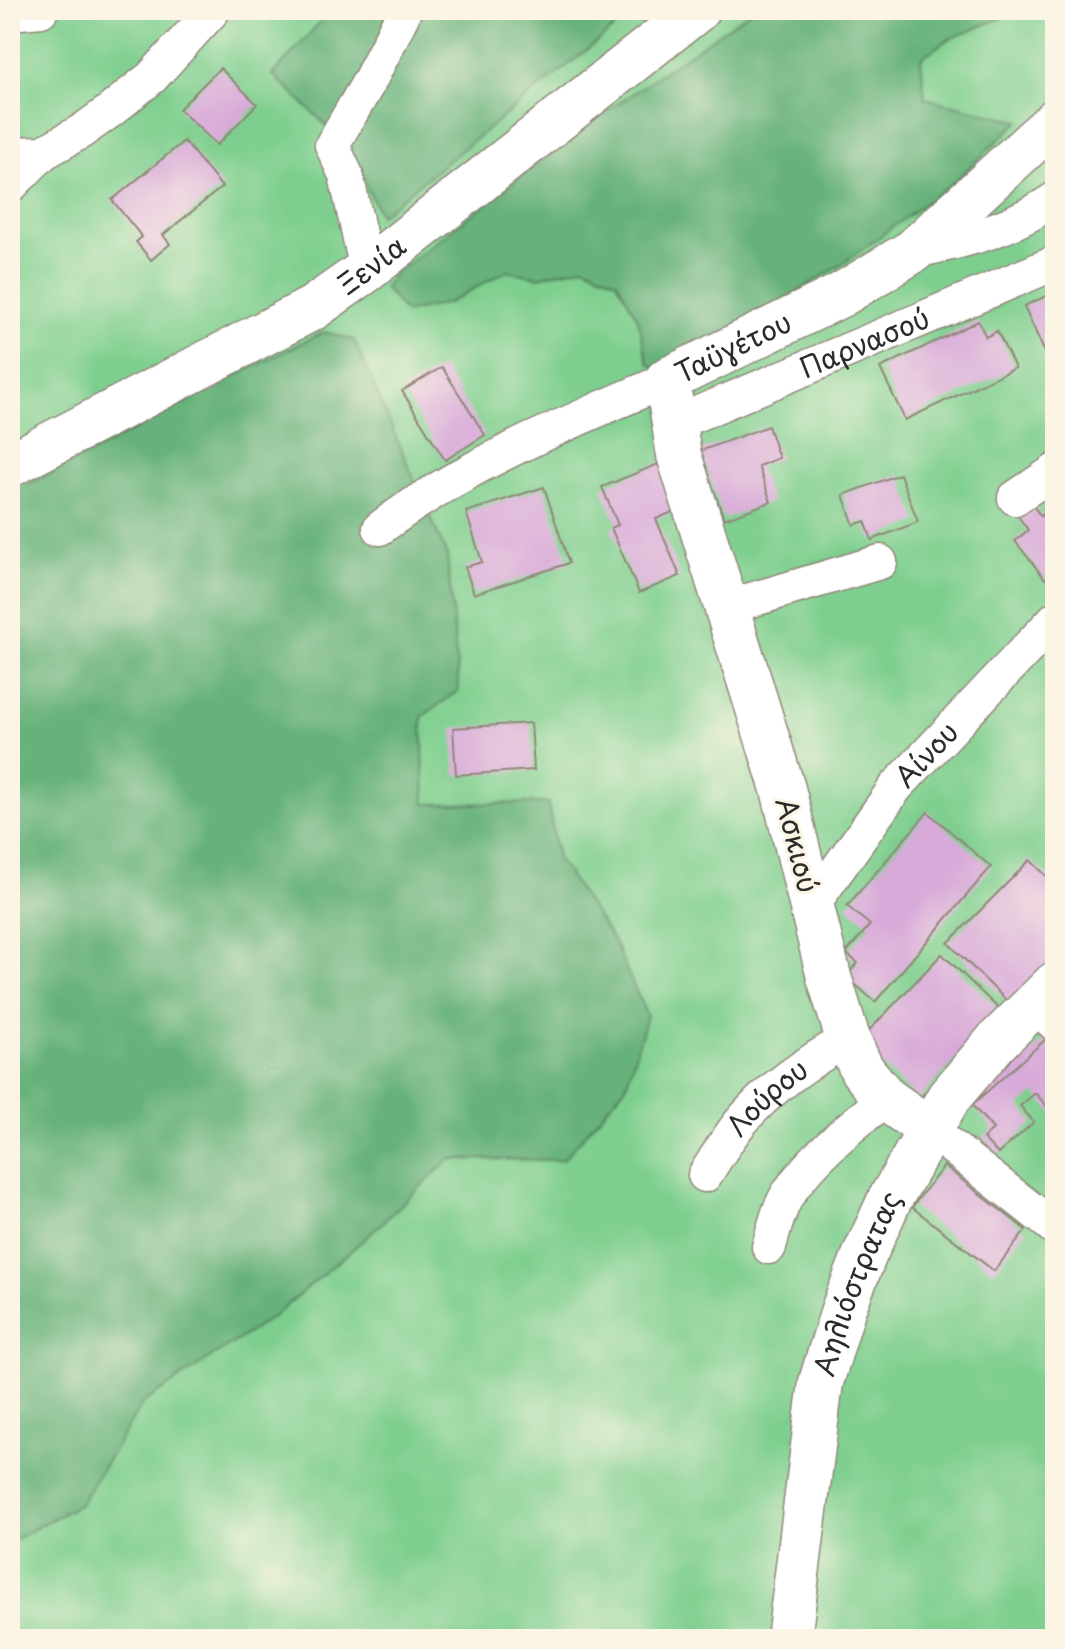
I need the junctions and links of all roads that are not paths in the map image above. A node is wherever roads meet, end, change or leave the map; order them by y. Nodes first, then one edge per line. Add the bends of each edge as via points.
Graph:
1 (41, 10) edge
2 (213, 10) edge
3 (697, 10) edge
4 (10, 13) edge
5 (403, 14) dead end
6 (1055, 121) edge
7 (27, 154) edge
8 (10, 186) edge
9 (1055, 199) edge
10 (913, 251) junction
11 (1055, 263) edge
12 (367, 270) junction
13 (841, 295) junction
14 (859, 346) junction
15 (667, 380) junction
16 (673, 424) junction
17 (10, 465) edge
18 (1055, 471) edge
19 (1015, 498) dead end
20 (380, 528) dead end
21 (880, 562) dead end
22 (727, 607) junction
23 (1055, 619) edge
24 (813, 904) junction
25 (1048, 1004) edge
26 (848, 1039) junction
27 (886, 1099) junction
28 (929, 1129) junction
29 (705, 1175) dead end
30 (1055, 1228) edge
31 (769, 1247) dead end
32 (789, 1639) edge

1 - 4 street
2 - 7 street via 152,77 82,131
3 - 12 street, Ξενία
5 - 12 street via 332,145 346,175
6 - 10 street, Ταϋγέτου
7 - 8 street
9 - 10 street via 999,230
10 - 13 street, Ταϋγέτου
11 - 14 street, Παρνασού
12 - 17 street, Ξενία via 313,308
13 - 14 street
13 - 15 street, Ταϋγέτου
14 - 16 street, Παρνασού
15 - 16 street, Ασκιού
15 - 20 street, Ταϋγέτου via 482,462
16 - 22 street, Ασκιού
18 - 19 street
21 - 22 street
22 - 24 street, Ασκιού
23 - 24 street, Αίνου via 896,787
24 - 26 street, Ασκιού
25 - 28 street, Αηλιόστρατας via 974,1066
26 - 27 street, Ασκιού via 862,1070
26 - 29 street, Λούρου via 762,1099
27 - 28 street, Ασκιού
27 - 31 street via 847,1128 789,1194
28 - 30 street, Ασκιού
28 - 32 street, Αηλιόστρατας via 865,1254 821,1382

